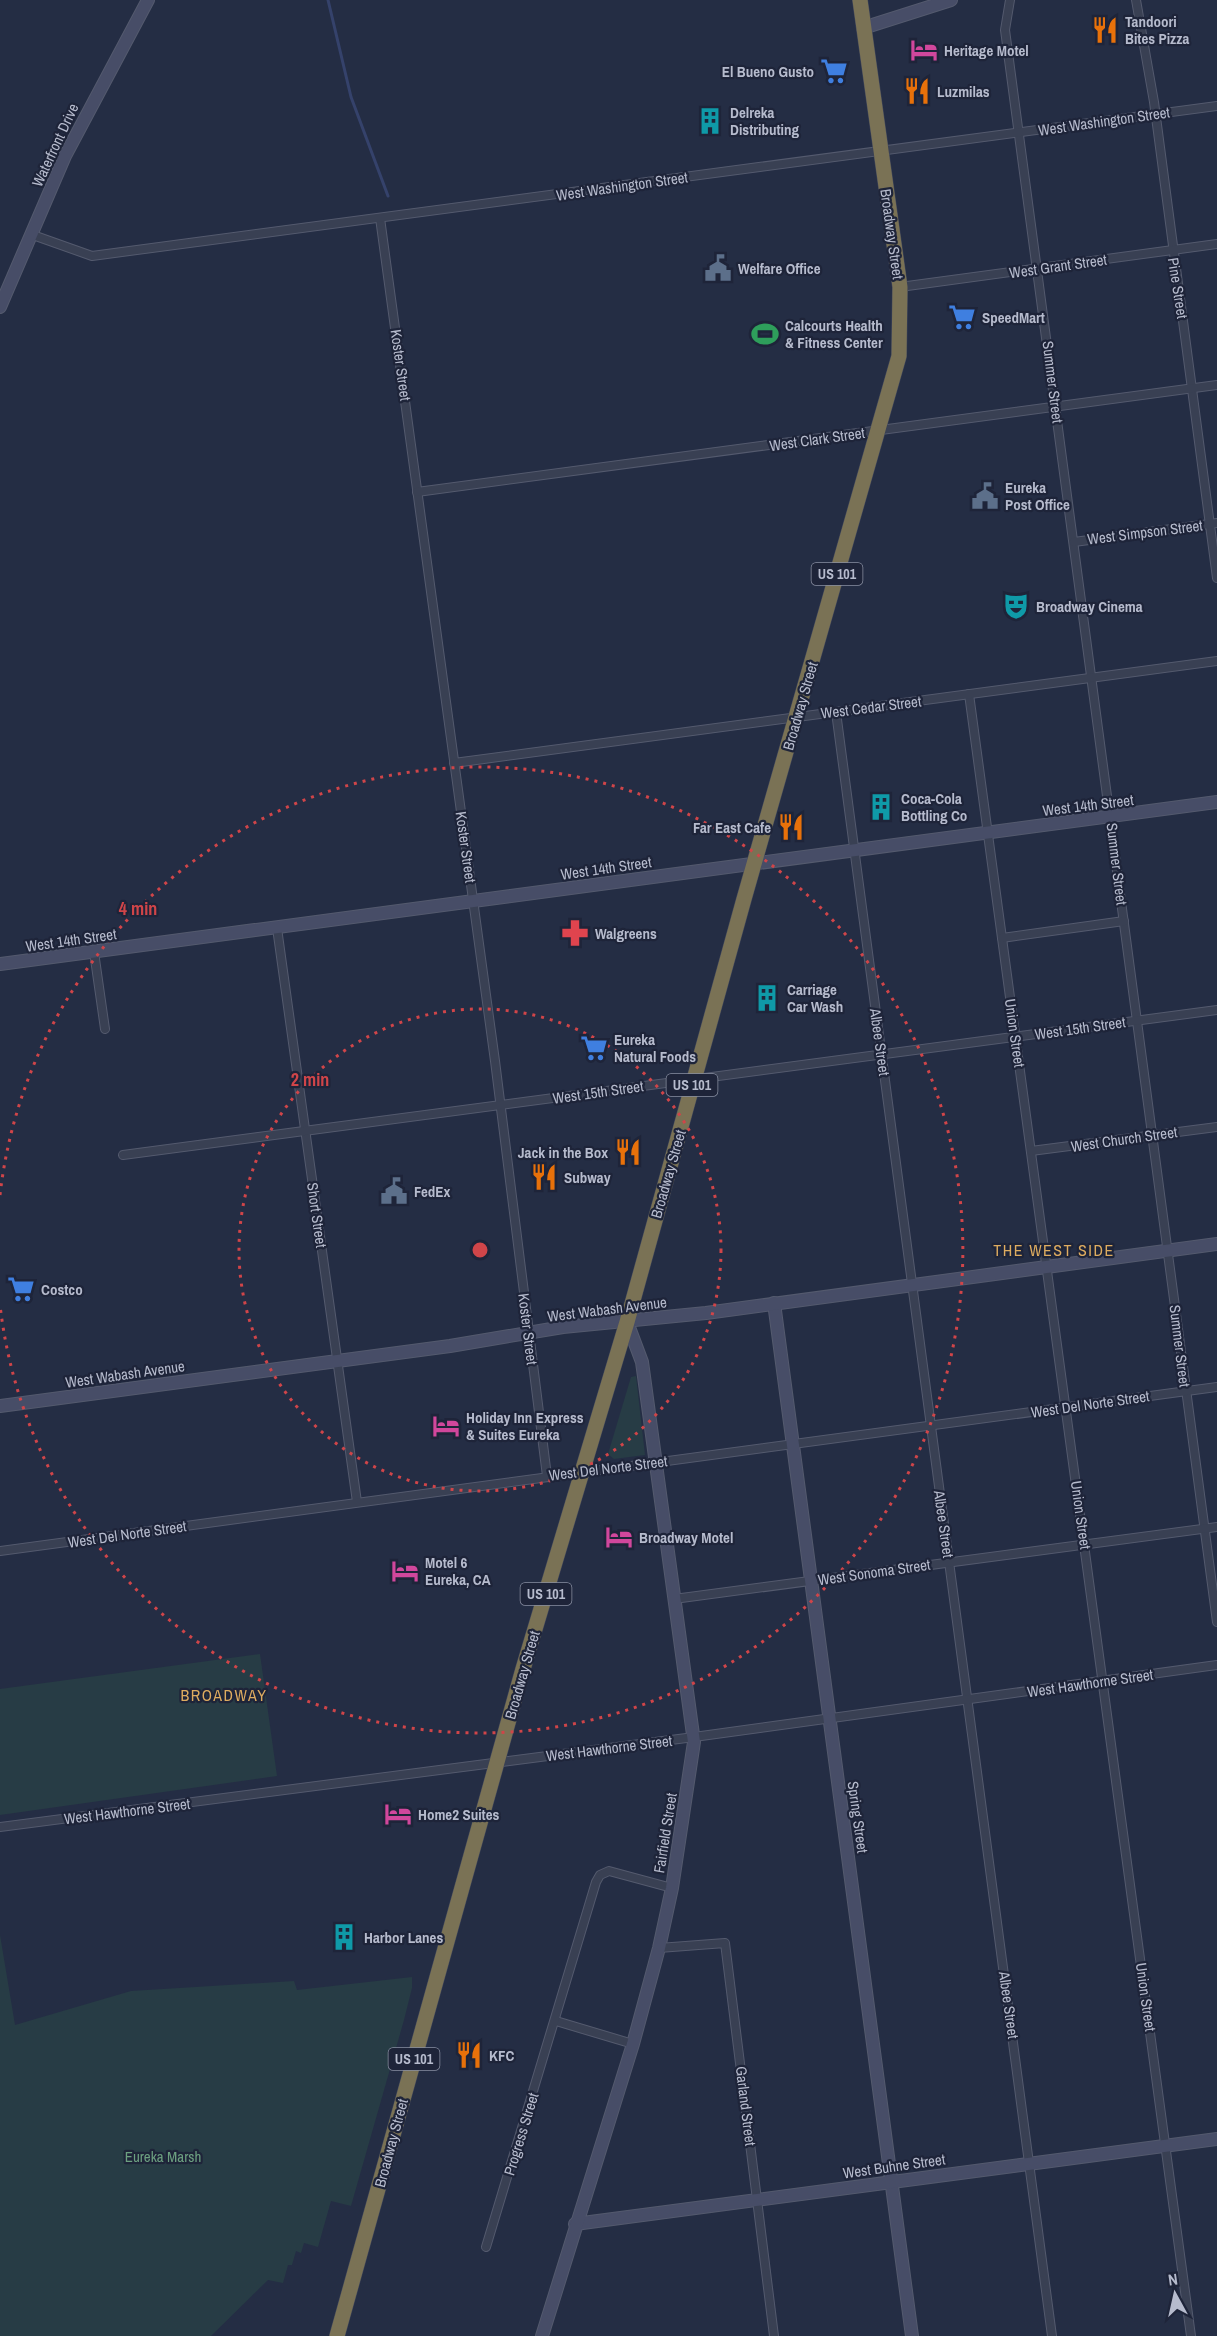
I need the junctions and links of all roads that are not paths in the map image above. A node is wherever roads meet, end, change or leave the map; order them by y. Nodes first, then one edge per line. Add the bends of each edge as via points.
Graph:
1 (148, 0) edge
2 (860, 0) edge
3 (951, 0) edge
4 (1010, 0) edge
5 (1136, 0) edge
6 (863, 28) junction
7 (1217, 106) edge
8 (1156, 114) junction
9 (1018, 133) junction
10 (880, 151) junction
11 (380, 218) junction
12 (30, 234) junction
13 (1217, 244) edge
14 (1172, 250) junction
15 (1037, 268) junction
16 (900, 286) junction
17 (0, 307) edge
18 (1217, 385) edge
19 (1191, 388) junction
20 (1056, 407) junction
21 (878, 431) junction
22 (417, 492) junction
23 (1213, 523) edge
24 (1074, 542) junction
25 (1217, 578) edge
26 (1217, 662) edge
27 (1092, 678) junction
28 (969, 694) junction
29 (836, 712) junction
30 (797, 717) junction
31 (454, 763) junction
32 (1217, 802) edge
33 (1111, 817) junction
34 (988, 832) junction
35 (854, 849) junction
36 (754, 863) junction
37 (474, 900) junction
38 (1124, 921) junction
39 (277, 928) junction
40 (1002, 938) junction
41 (94, 952) junction
42 (0, 964) edge
43 (1217, 1010) edge
44 (1137, 1021) junction
45 (105, 1029) dead end
46 (1016, 1037) junction
47 (881, 1054) junction
48 (694, 1080) junction
49 (500, 1105) junction
50 (1217, 1127) edge
51 (306, 1130) junction
52 (1152, 1136) junction
53 (1031, 1151) junction
54 (123, 1155) dead end
55 (1217, 1245) edge
56 (1167, 1251) junction
57 (1048, 1268) junction
58 (912, 1286) junction
59 (774, 1303) junction
60 (627, 1322) junction
61 (529, 1335) junction
62 (337, 1361) junction
63 (1217, 1387) edge
64 (1186, 1391) junction
65 (0, 1406) edge
66 (1067, 1407) junction
67 (931, 1425) junction
68 (793, 1444) junction
69 (655, 1462) junction
70 (583, 1471) junction
71 (547, 1476) junction
72 (357, 1502) junction
73 (1217, 1527) edge
74 (1204, 1529) junction
75 (1085, 1544) junction
76 (0, 1551) edge
77 (949, 1563) junction
78 (811, 1581) junction
79 (674, 1599) junction
80 (1217, 1622) edge
81 (1217, 1665) edge
82 (1104, 1681) junction
83 (968, 1700) junction
84 (830, 1718) junction
85 (693, 1737) junction
86 (499, 1761) junction
87 (0, 1827) edge
88 (672, 1888) junction
89 (659, 1948) junction
90 (556, 2020) junction
91 (633, 2044) junction
92 (1217, 2139) edge
93 (1166, 2146) junction
94 (1029, 2163) junction
95 (892, 2181) junction
96 (759, 2200) junction
97 (575, 2224) junction
98 (486, 2247) dead end
99 (337, 2336) edge
100 (542, 2336) edge
101 (774, 2336) edge
102 (912, 2336) edge
103 (1052, 2336) edge
104 (1191, 2336) edge

1 - 12 street, Waterfront Drive via 85,116
2 - 6 highway, Broadway Street / US 101
3 - 6 street
4 - 9 street, Summer Street via 1005,30
5 - 8 street, Pine Street
6 - 10 highway, Broadway Street / US 101
7 - 8 street, West Washington Street
8 - 9 street, West Washington Street
8 - 14 street, Pine Street
9 - 10 street, West Washington Street
9 - 15 street, Summer Street
10 - 11 street, West Washington Street
10 - 16 highway, Broadway Street / US 101
11 - 12 street, West Washington Street via 92,256
11 - 22 street, Koster Street
12 - 17 street, Waterfront Drive
13 - 14 street, West Grant Street
14 - 15 street, West Grant Street
14 - 19 street, Pine Street
15 - 16 street, West Grant Street
15 - 20 street, Summer Street
16 - 21 highway, Broadway Street / US 101 via 899,356
18 - 19 street, West Clark Street
19 - 20 street, West Clark Street
19 - 23 street, Pine Street
20 - 21 street, West Clark Street
20 - 24 street, Summer Street
21 - 22 street, West Clark Street
21 - 30 highway, Broadway Street / US 101
22 - 31 street, Koster Street
23 - 24 street, West Simpson Street
23 - 25 street, Pine Street
24 - 27 street, Summer Street
26 - 27 street, West Cedar Street
27 - 28 street, West Cedar Street
27 - 33 street, Summer Street
28 - 29 street, West Cedar Street
28 - 34 street, Union Street
29 - 30 street, West Cedar Street
29 - 35 street, Albee Street
30 - 31 street, West Cedar Street
30 - 36 highway, Broadway Street / US 101
31 - 37 street, Koster Street
32 - 33 street, West 14th Street
33 - 34 street, West 14th Street
33 - 38 street, Summer Street
34 - 35 street, West 14th Street
34 - 40 street, Union Street
35 - 36 street, West 14th Street
35 - 47 street, Albee Street
36 - 37 street, West 14th Street
36 - 48 highway, Broadway Street / US 101
37 - 39 street, West 14th Street
37 - 49 street, Koster Street
38 - 40 street
38 - 44 street, Summer Street
39 - 41 street, West 14th Street
39 - 51 street, Short Street
40 - 46 street, Union Street
41 - 42 street, West 14th Street
41 - 45 street
43 - 44 street, West 15th Street
44 - 46 street, West 15th Street
44 - 52 street, Summer Street
46 - 47 street, West 15th Street
46 - 53 street, Union Street
47 - 48 street, West 15th Street
47 - 58 street, Albee Street
48 - 49 street, West 15th Street
48 - 60 highway, Broadway Street / US 101
49 - 51 street, West 15th Street
49 - 61 street, Koster Street
50 - 52 street, West Church Street
51 - 54 street, West 15th Street
51 - 62 street, Short Street
52 - 53 street, West Church Street
52 - 56 street, Summer Street
53 - 57 street, Union Street
55 - 56 street, West Wabash Avenue
56 - 57 street, West Wabash Avenue
56 - 64 street, Summer Street
57 - 58 street, West Wabash Avenue
57 - 66 street, Union Street
58 - 59 street, West Wabash Avenue
58 - 67 street, Albee Street
59 - 60 street, West Wabash Avenue
59 - 68 street, Spring Street
60 - 61 street, West Wabash Avenue via 563,1327
60 - 69 street, Fairfield Street via 642,1362
60 - 70 highway, Broadway Street / US 101
61 - 62 street, West Wabash Avenue
61 - 71 street, Koster Street
62 - 65 street, West Wabash Avenue
62 - 72 street, Short Street
63 - 64 street, West Del Norte Street
64 - 66 street, West Del Norte Street
64 - 74 street, Summer Street
66 - 67 street, West Del Norte Street
66 - 75 street, Union Street
67 - 68 street, West Del Norte Street
67 - 77 street, Albee Street
68 - 69 street, West Del Norte Street
68 - 78 street, Spring Street
69 - 70 street, West Del Norte Street
69 - 79 street, Fairfield Street
70 - 71 street, West Del Norte Street
70 - 86 highway, Broadway Street / US 101
71 - 72 street, West Del Norte Street
72 - 76 street, West Del Norte Street
73 - 74 street, West Sonoma Street
74 - 75 street, West Sonoma Street
74 - 80 street, Summer Street
75 - 77 street, West Sonoma Street
75 - 82 street, Union Street
77 - 78 street, West Sonoma Street
77 - 83 street, Albee Street
78 - 79 street, West Sonoma Street
78 - 84 street, Spring Street
79 - 85 street, Fairfield Street
81 - 82 street, West Hawthorne Street
82 - 83 street, West Hawthorne Street
82 - 93 street, Union Street
83 - 84 street, West Hawthorne Street
83 - 94 street, Albee Street
84 - 85 street, West Hawthorne Street
84 - 95 street, Spring Street
85 - 86 street, West Hawthorne Street
85 - 88 street, Fairfield Street
86 - 87 street, West Hawthorne Street
86 - 99 highway, Broadway Street / US 101
88 - 89 street, Fairfield Street
88 - 90 street, Progress Street via 609,1871 600,1875
89 - 91 street, Fairfield Street
89 - 96 street, Garland Street via 725,1943
90 - 91 street
90 - 98 street, Progress Street
91 - 97 street, Fairfield Street
92 - 93 street, West Buhne Street
93 - 94 street, West Buhne Street
93 - 104 street, Union Street
94 - 95 street, West Buhne Street
94 - 103 street, Albee Street
95 - 96 street, West Buhne Street
95 - 102 street, Spring Street
96 - 97 street, West Buhne Street
96 - 101 street, Garland Street
97 - 100 street, Fairfield Street

